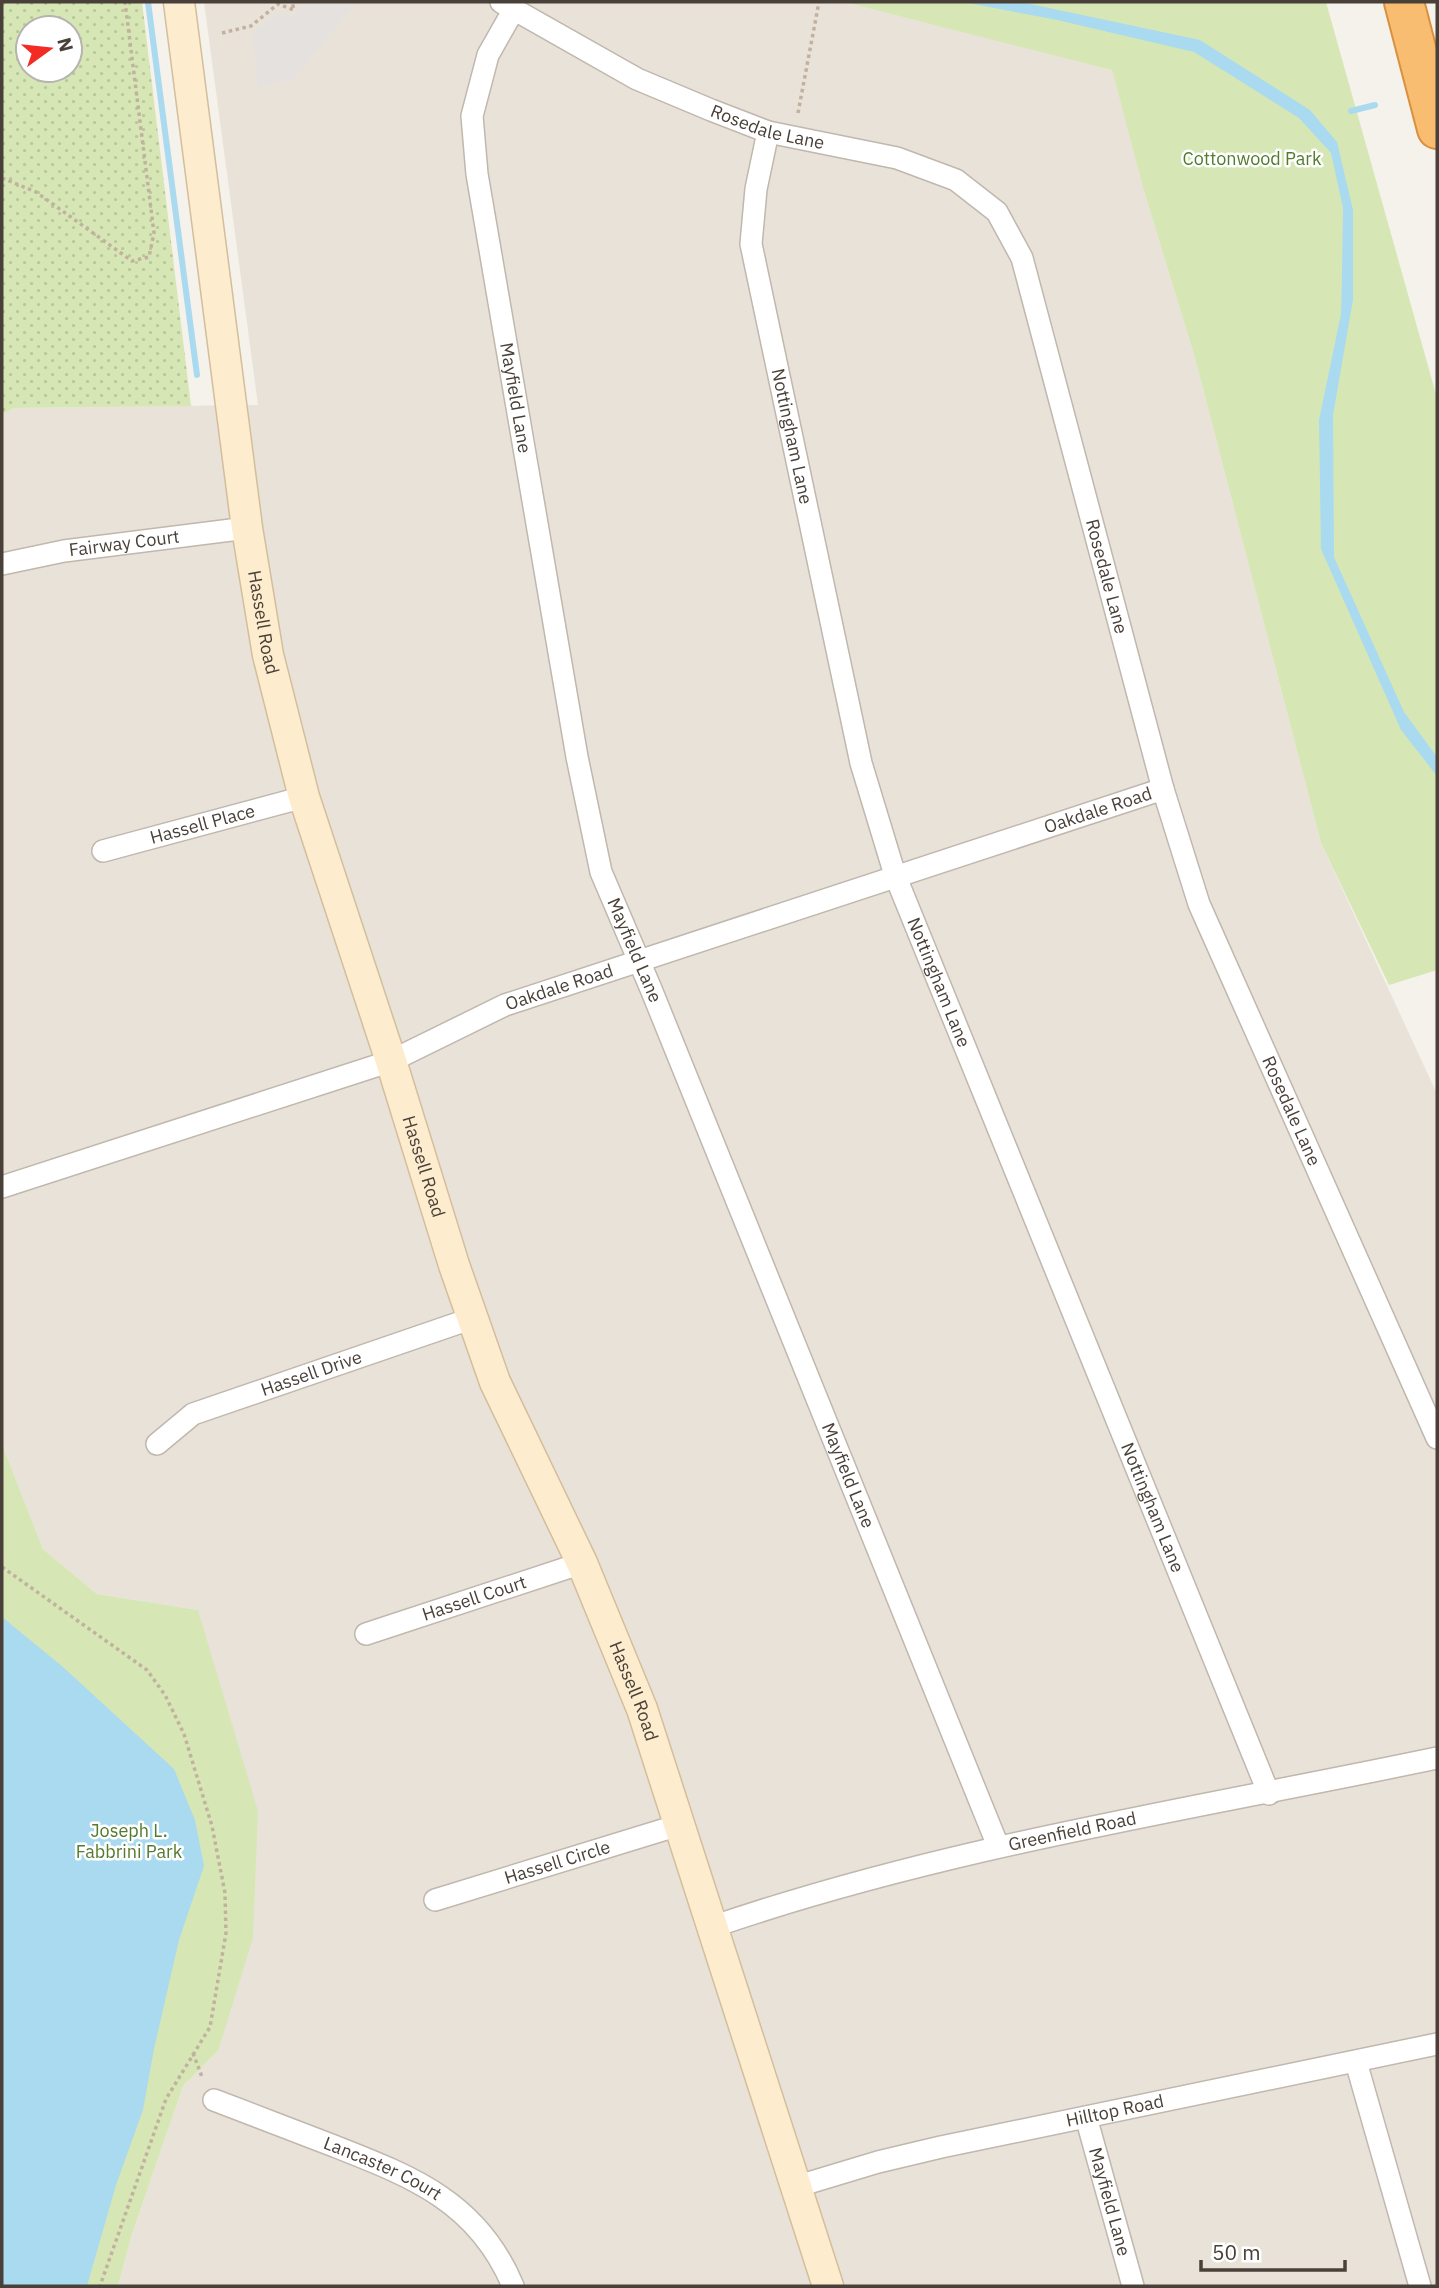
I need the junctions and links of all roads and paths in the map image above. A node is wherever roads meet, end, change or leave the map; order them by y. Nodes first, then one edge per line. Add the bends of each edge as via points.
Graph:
1 (125, 2) edge
2 (178, 2) edge
3 (292, 2) edge
4 (818, 2) edge
5 (1404, 2) edge
6 (507, 6) edge
7 (222, 33) dead end
8 (798, 113) dead end
9 (1437, 129) edge
10 (768, 132) junction
11 (2, 178) edge
12 (247, 528) junction
13 (2, 564) edge
14 (1163, 789) junction
15 (304, 797) junction
16 (103, 852) dead end
17 (895, 875) junction
18 (640, 961) junction
19 (391, 1061) junction
20 (2, 1187) edge
21 (472, 1318) junction
22 (1437, 1438) edge
23 (156, 1444) dead end
24 (582, 1563) junction
25 (2, 1567) edge
26 (366, 1634) dead end
27 (1437, 1758) edge
28 (1269, 1794) junction
29 (679, 1825) junction
30 (998, 1846) junction
31 (435, 1900) dead end
32 (712, 1927) junction
33 (1437, 2044) edge
34 (193, 2053) junction
35 (1356, 2062) junction
36 (202, 2077) dead end
37 (214, 2100) dead end
38 (1086, 2117) junction
39 (795, 2187) junction
40 (100, 2286) edge
41 (513, 2286) edge
42 (828, 2286) edge
43 (1133, 2286) edge
44 (1420, 2286) edge

1 - 11 path via 154,233 149,257 132,261 36,192
2 - 12 street, Hassell Road
3 - 7 path via 294,10 278,4 251,26
4 - 8 path
5 - 9 highway
6 - 10 street, Rosedale Lane via 637,79
6 - 18 street, Mayfield Lane via 472,116 477,174 601,872
10 - 14 street, Rosedale Lane via 897,159 956,180 997,212 1022,258
10 - 17 street, Nottingham Lane via 751,244 861,762
12 - 13 street, Fairway Court via 64,551
12 - 15 street, Hassell Road via 268,655
14 - 17 street, Oakdale Road
14 - 22 street, Rosedale Lane via 1199,904
15 - 16 street, Hassell Place
15 - 19 street, Hassell Road
17 - 18 street, Oakdale Road
17 - 28 street, Nottingham Lane
18 - 19 street, Oakdale Road via 505,1005
18 - 30 street, Mayfield Lane
19 - 20 street, Oakdale Road
19 - 21 street, Hassell Road
21 - 23 street, Hassell Drive via 193,1414
21 - 24 street, Hassell Road via 495,1382
24 - 26 street, Hassell Court
24 - 29 street, Hassell Road via 642,1709
25 - 34 path via 147,1670 184,1734 212,1826 225,1893 226,1933 210,2026
27 - 28 street, Greenfield Road
28 - 30 street, Greenfield Road
29 - 31 street, Hassell Circle
29 - 32 street, Hassell Road
30 - 32 street, Greenfield Road via 803,1896
32 - 39 street, Hassell Road
33 - 35 street, Hilltop Road
34 - 36 path
34 - 40 path via 166,2099
35 - 38 street, Hilltop Road
35 - 44 street
37 - 41 street, Lancaster Court via 418,2180 475,2225
38 - 39 street, Hilltop Road via 878,2162
38 - 43 street, Mayfield Lane
39 - 42 street, Hassell Road

